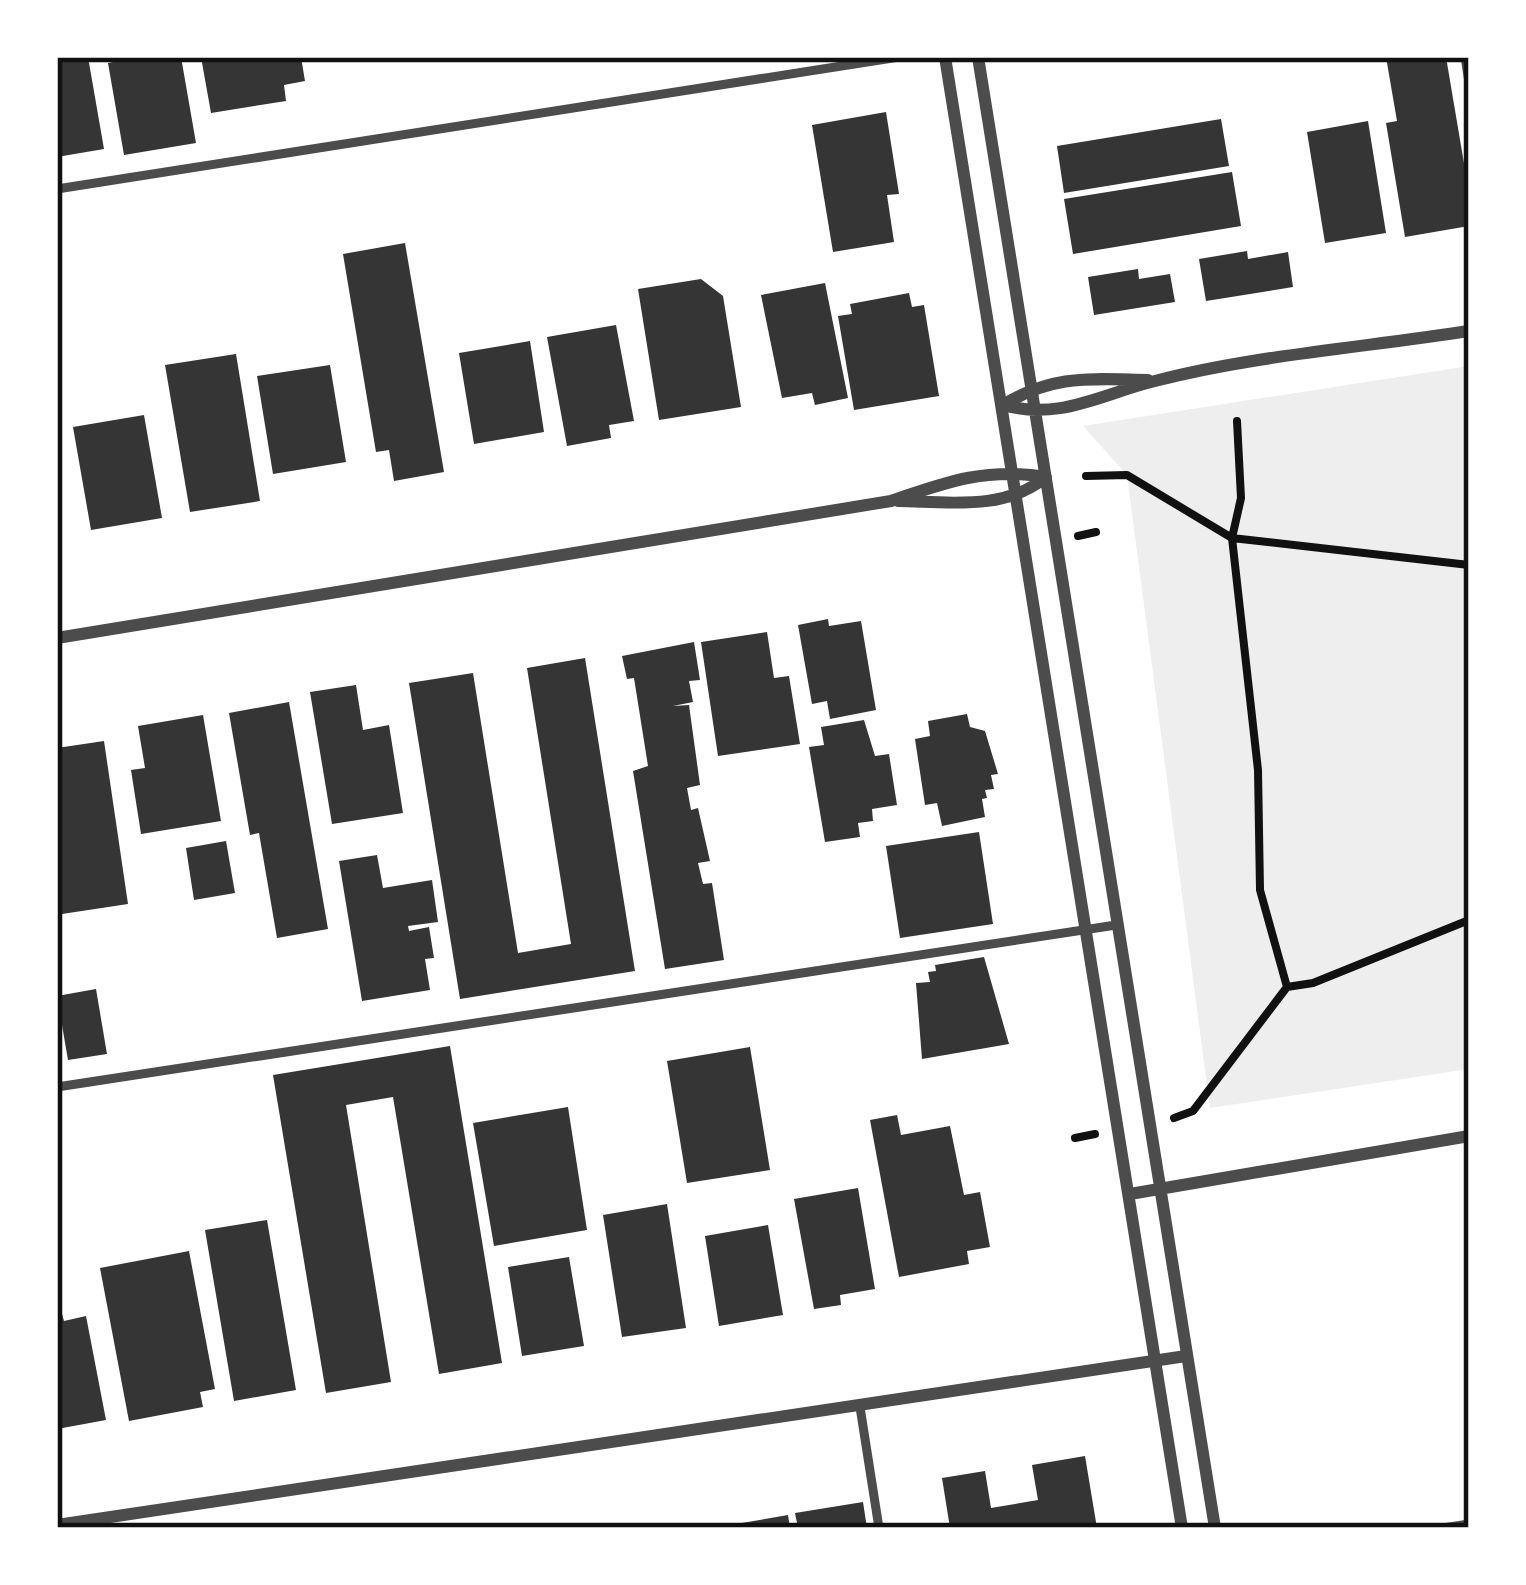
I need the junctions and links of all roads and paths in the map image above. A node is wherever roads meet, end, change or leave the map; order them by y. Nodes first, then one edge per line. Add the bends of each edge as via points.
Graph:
1 (899, 57) edge
2 (945, 57) edge
3 (978, 57) edge
4 (1465, 57) edge
5 (1469, 82) edge
6 (57, 189) edge
7 (1469, 331) edge
8 (1156, 380) junction
9 (1032, 388) junction
10 (1003, 405) junction
11 (1035, 414) junction
12 (1237, 421) dead end
13 (1014, 471) junction
14 (1086, 476) dead end
15 (1046, 477) junction
16 (1018, 496) junction
17 (891, 501) junction
18 (1232, 538) junction
19 (1469, 565) edge
20 (57, 638) edge
21 (1469, 920) edge
22 (1116, 925) junction
23 (1086, 929) junction
24 (1287, 987) junction
25 (57, 1087) edge
26 (1193, 1112) dead end
27 (1469, 1136) edge
28 (1161, 1189) junction
29 (1130, 1194) junction
30 (1186, 1356) junction
31 (1156, 1361) junction
32 (860, 1407) junction
33 (1469, 1524) edge
34 (57, 1525) edge
35 (879, 1528) edge
36 (1182, 1528) edge
37 (1215, 1528) edge
38 (1443, 1528) edge

1 - 6 lane
2 - 10 street
3 - 9 street
4 - 5 lane
7 - 8 street
8 - 9 street via 1076,378
8 - 11 street
9 - 10 street
9 - 11 street
10 - 11 street
10 - 13 street
11 - 15 street
12 - 18 path via 1241,498
13 - 15 street
13 - 16 street
13 - 17 street via 968,474
14 - 18 path via 1127,475
15 - 16 street
15 - 22 street
16 - 17 street
16 - 23 street
17 - 20 street
18 - 19 path
18 - 24 path via 1258,770 1260,890
21 - 24 path
22 - 23 lane
22 - 28 street
23 - 25 lane
23 - 29 street
24 - 26 path
27 - 28 street
28 - 29 street
28 - 30 street
29 - 31 street
30 - 31 street
30 - 37 street
31 - 32 street
31 - 36 street
32 - 34 street
32 - 35 lane
33 - 38 lane

